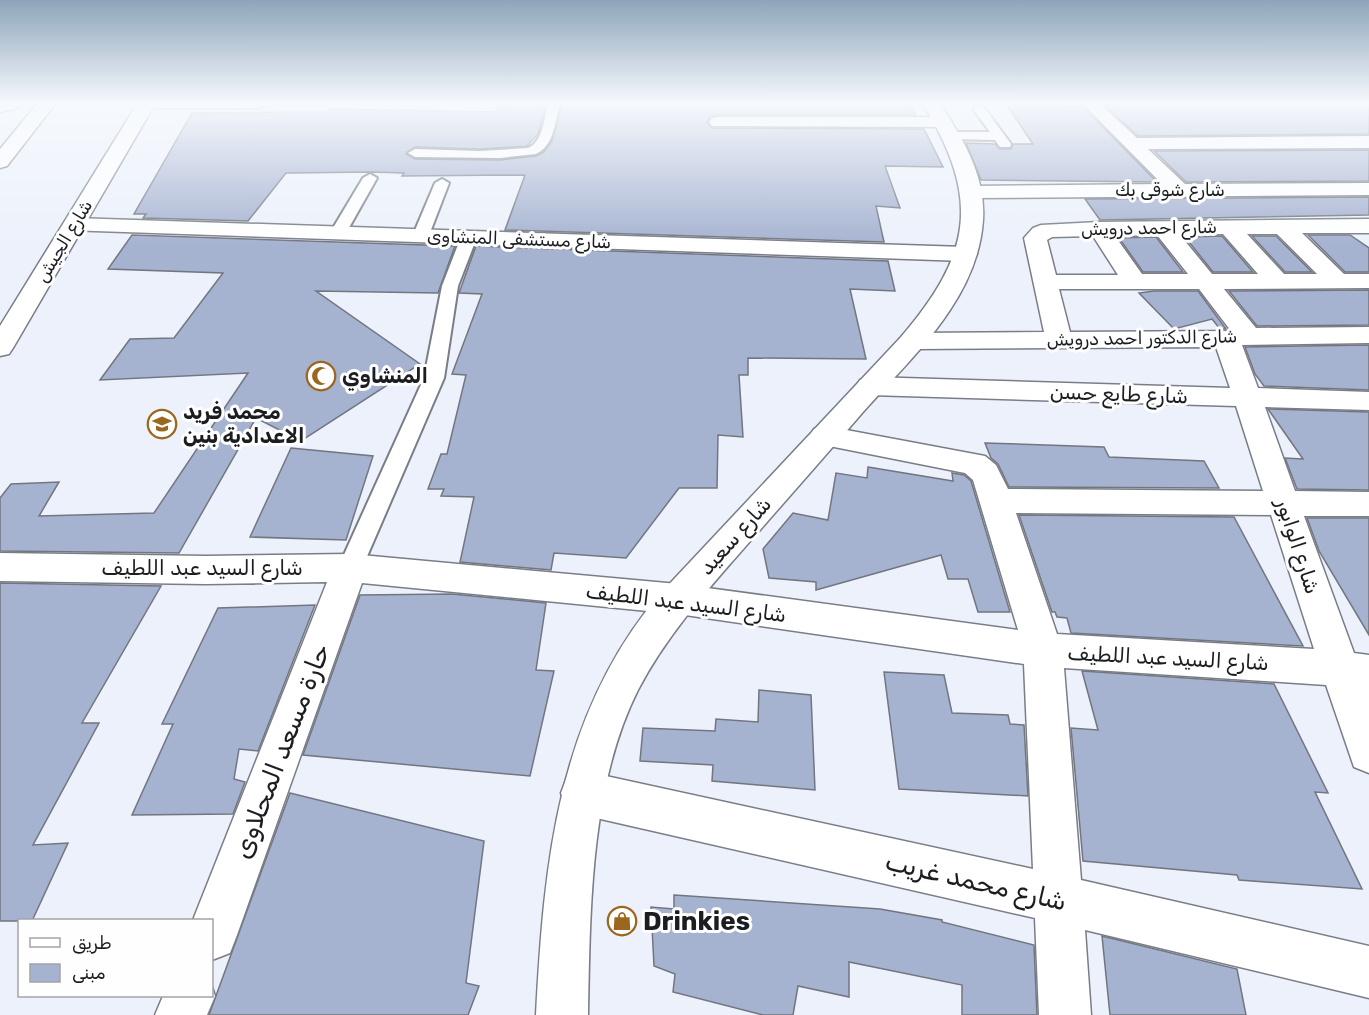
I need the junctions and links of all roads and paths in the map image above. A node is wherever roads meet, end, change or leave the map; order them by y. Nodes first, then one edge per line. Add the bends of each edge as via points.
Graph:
1 (117, 151) edge
2 (532, 151) edge
3 (959, 151) edge
4 (1140, 151) edge
5 (414, 153) dead end
6 (369, 178) dead end
7 (442, 183) dead end
8 (1369, 189) edge
9 (1179, 190) junction
10 (972, 192) junction
11 (74, 225) junction
12 (1228, 227) junction
13 (1283, 227) junction
14 (1163, 228) junction
15 (1099, 229) junction
16 (1363, 231) edge
17 (338, 233) junction
18 (421, 236) junction
19 (469, 237) junction
20 (965, 254) junction
21 (1338, 281) junction
22 (1369, 281) edge
23 (1046, 282) junction
24 (1135, 282) junction
25 (1206, 282) junction
26 (1278, 282) junction
27 (1369, 335) edge
28 (1238, 338) junction
29 (1059, 339) junction
30 (914, 341) junction
31 (0, 348) edge
32 (870, 386) junction
33 (1248, 399) junction
34 (1369, 401) edge
35 (825, 436) junction
36 (996, 501) junction
37 (1369, 504) edge
38 (1285, 505) junction
39 (0, 567) edge
40 (350, 568) junction
41 (678, 599) junction
42 (1043, 651) junction
43 (1354, 671) edge
44 (1369, 753) edge
45 (583, 794) junction
46 (1058, 899) junction
47 (213, 932) edge
48 (1369, 972) edge
49 (189, 997) edge
50 (181, 1015) edge
51 (562, 1015) edge
52 (1065, 1015) edge

1 - 11 street, شارع الجيش
2 - 5 lane
3 - 10 street, شارع سعيد
4 - 9 street
6 - 17 lane
7 - 18 lane
8 - 9 street, شارع شوقى بك
9 - 10 street, شارع شوقى بك
10 - 20 street, شارع سعيد via 972,222
11 - 17 street, شارع مستشفى المنشاوى
11 - 31 street, شارع الجيش
12 - 13 street, شارع احمد درويش
12 - 14 street, شارع احمد درويش
12 - 26 street
13 - 16 street, شارع احمد درويش
13 - 21 street
14 - 15 street, شارع احمد درويش
14 - 25 street, شارع الوابور
15 - 23 street, شارع احمد درويش via 1049,230 1035,238
15 - 24 street
17 - 18 street, شارع مستشفى المنشاوى
18 - 19 street, شارع مستشفى المنشاوى
19 - 20 street, شارع مستشفى المنشاوى
19 - 40 lane via 450,286 435,378
20 - 30 street, شارع سعيد via 948,292
21 - 22 street
21 - 26 street
23 - 24 street
23 - 29 street, شارع احمد درويش
24 - 25 street
25 - 26 street
25 - 28 street, شارع الوابور
27 - 28 street, شارع الدكتور احمد درويش
28 - 29 street, شارع الدكتور احمد درويش
28 - 33 street, شارع الوابور
29 - 30 street, شارع الدكتور احمد درويش
30 - 32 street, شارع سعيد
32 - 33 street, شارع طايع حسن
32 - 35 street, شارع سعيد
33 - 34 street, شارع طايع حسن
33 - 38 street, شارع الوابور
35 - 36 street via 974,464 985,472
35 - 41 street, شارع سعيد
36 - 38 street
36 - 42 street
37 - 38 street
38 - 43 street, شارع الوابور
39 - 40 street, شارع السيد عبد اللطيف
40 - 41 street, شارع السيد عبد اللطيف
40 - 47 street, حارة مسعد المحلاوى
41 - 42 street, شارع السيد عبد اللطيف
41 - 45 street, شارع سعيد via 644,643 615,697 591,759
42 - 43 street, شارع السيد عبد اللطيف
42 - 46 street
43 - 44 street, شارع الوابور
45 - 46 street, شارع محمد غريب
45 - 51 street, شارع سعيد via 565,908
46 - 48 street, شارع محمد غريب
46 - 52 street
49 - 50 street

